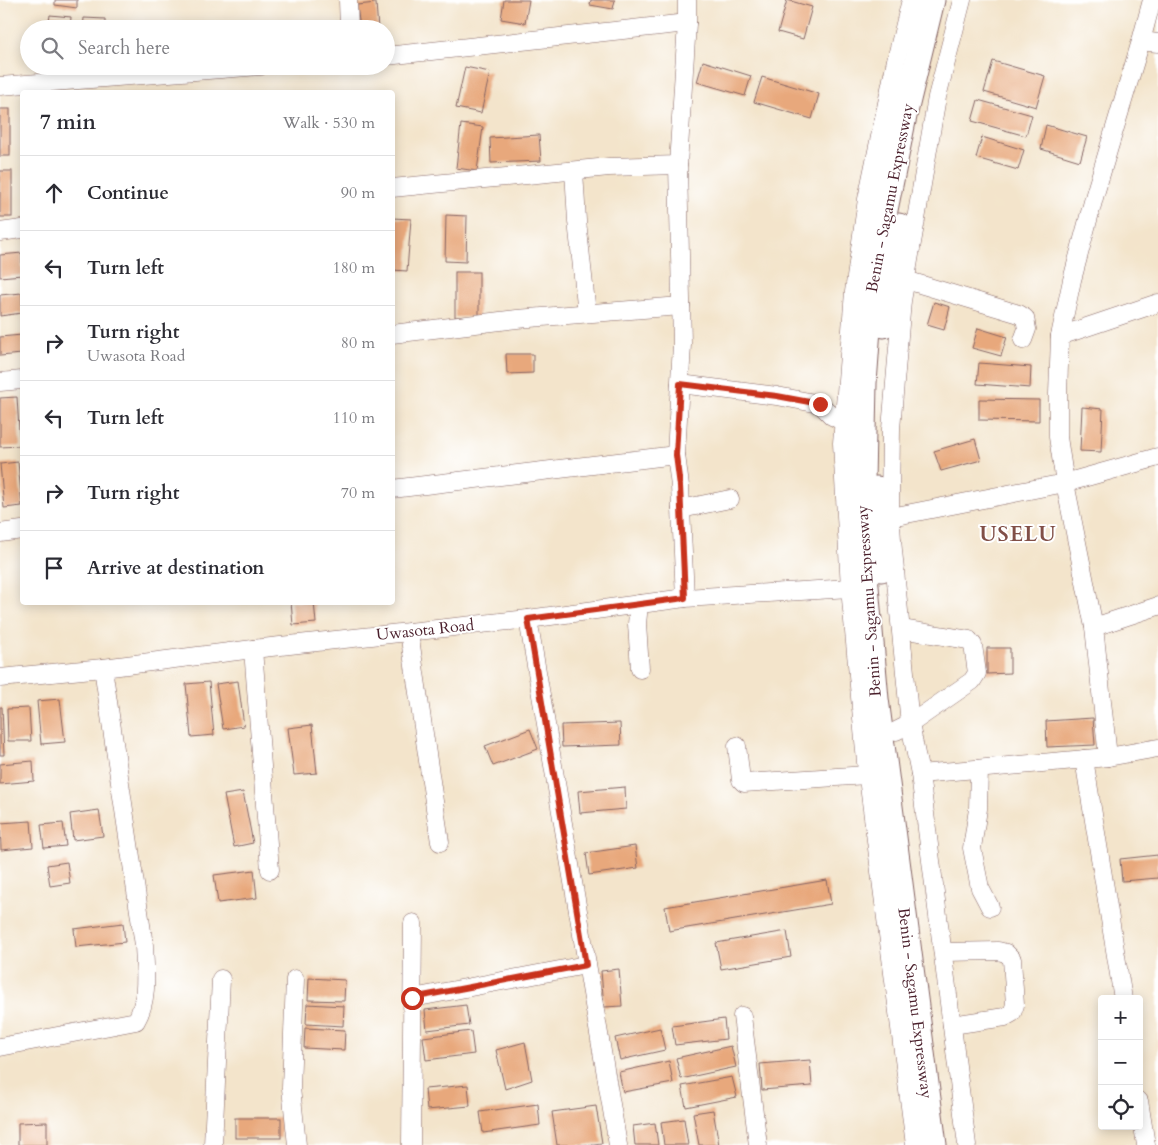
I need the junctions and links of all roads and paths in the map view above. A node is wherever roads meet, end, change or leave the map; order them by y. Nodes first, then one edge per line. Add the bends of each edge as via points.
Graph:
1 (348, 0) edge
2 (687, 0) edge
3 (911, 0) edge
4 (932, 0) edge
5 (947, 0) edge
6 (962, 0) edge
7 (1152, 0) edge
8 (349, 20) edge
9 (687, 23) junction
10 (1150, 42) edge
11 (395, 55) edge
12 (143, 75) edge
13 (0, 86) edge
14 (678, 164) junction
15 (574, 171) junction
16 (395, 188) edge
17 (20, 229) edge
18 (0, 232) edge
19 (906, 280) junction
20 (1158, 304) edge
21 (681, 306) junction
22 (587, 313) junction
23 (395, 334) edge
24 (1060, 336) junction
25 (1023, 340) dead end
26 (20, 380) edge
27 (0, 382) edge
28 (680, 384) junction
29 (844, 422) junction
30 (676, 455) junction
31 (1158, 457) edge
32 (1065, 483) junction
33 (395, 489) edge
34 (730, 499) dead end
35 (681, 509) junction
36 (890, 517) junction
37 (20, 530) edge
38 (0, 533) edge
39 (850, 588) junction
40 (685, 598) junction
41 (640, 604) junction
42 (1158, 606) edge
43 (528, 619) junction
44 (1094, 627) junction
45 (901, 629) junction
46 (409, 632) junction
47 (252, 649) junction
48 (104, 668) junction
49 (640, 669) dead end
50 (0, 678) edge
51 (903, 728) junction
52 (737, 746) dead end
53 (1158, 748) edge
54 (1108, 757) junction
55 (1084, 759) junction
56 (979, 769) junction
57 (920, 774) junction
58 (867, 775) junction
59 (440, 842) dead end
60 (270, 870) dead end
61 (990, 907) dead end
62 (413, 923) dead end
63 (943, 952) junction
64 (586, 965) junction
65 (221, 978) dead end
66 (295, 979) dead end
67 (1122, 995) edge
68 (412, 998) junction
69 (742, 1016) dead end
70 (952, 1025) junction
71 (0, 1047) edge
72 (1143, 1126) edge
73 (214, 1145) edge
74 (297, 1145) edge
75 (411, 1145) edge
76 (618, 1145) edge
77 (758, 1145) edge
78 (915, 1145) edge
79 (934, 1145) edge
80 (950, 1145) edge
81 (967, 1145) edge
82 (1146, 1145) edge

1 - 8 street
2 - 9 street
3 - 29 street via 867,198 854,292
4 - 79 highway, Benin - Sagamu Expressway via 904,116 872,274 864,383 861,530 876,698
5 - 51 highway via 904,192 882,340 877,401 884,622
6 - 19 street via 937,97
7 - 10 street
9 - 11 street
9 - 14 street
10 - 24 street via 1095,194
12 - 13 street
14 - 15 street
14 - 21 street
15 - 16 street
15 - 22 street
17 - 18 street
19 - 25 street via 1019,314 1025,318 1027,328
19 - 36 street via 891,429
20 - 24 street
21 - 22 street
21 - 28 street
22 - 23 street
24 - 32 street via 1058,437
26 - 27 street
28 - 29 street via 820,404
28 - 30 street
29 - 39 street via 842,443
30 - 33 street
30 - 35 street
31 - 32 street
32 - 36 street
32 - 44 street
34 - 35 street
35 - 40 street
36 - 45 street
37 - 38 street
39 - 40 street, Uwasota Road
39 - 58 street
40 - 41 street, Uwasota Road
41 - 43 street, Uwasota Road
41 - 49 street via 637,624
42 - 44 street
43 - 46 street, Uwasota Road
43 - 64 street
44 - 54 street
45 - 51 street
45 - 51 street via 968,640 973,645 977,673 972,681
46 - 47 street, Uwasota Road
46 - 59 street
47 - 48 street, Uwasota Road
47 - 60 street
48 - 50 street, Uwasota Road
48 - 71 street via 144,945 145,985 140,1014 136,1021
51 - 57 street
51 - 80 highway
52 - 58 street via 744,783
53 - 54 street
54 - 55 street
55 - 56 street
55 - 67 street
56 - 57 street
56 - 61 street via 978,809 972,848 980,888
57 - 63 street
58 - 78 street
62 - 68 street
63 - 70 street
63 - 70 street via 998,951 1012,959 1015,1005 1012,1013 1005,1017
64 - 68 street
64 - 76 street
65 - 73 street
66 - 74 street via 291,1088
68 - 75 street
69 - 77 street
70 - 81 street
72 - 82 street

